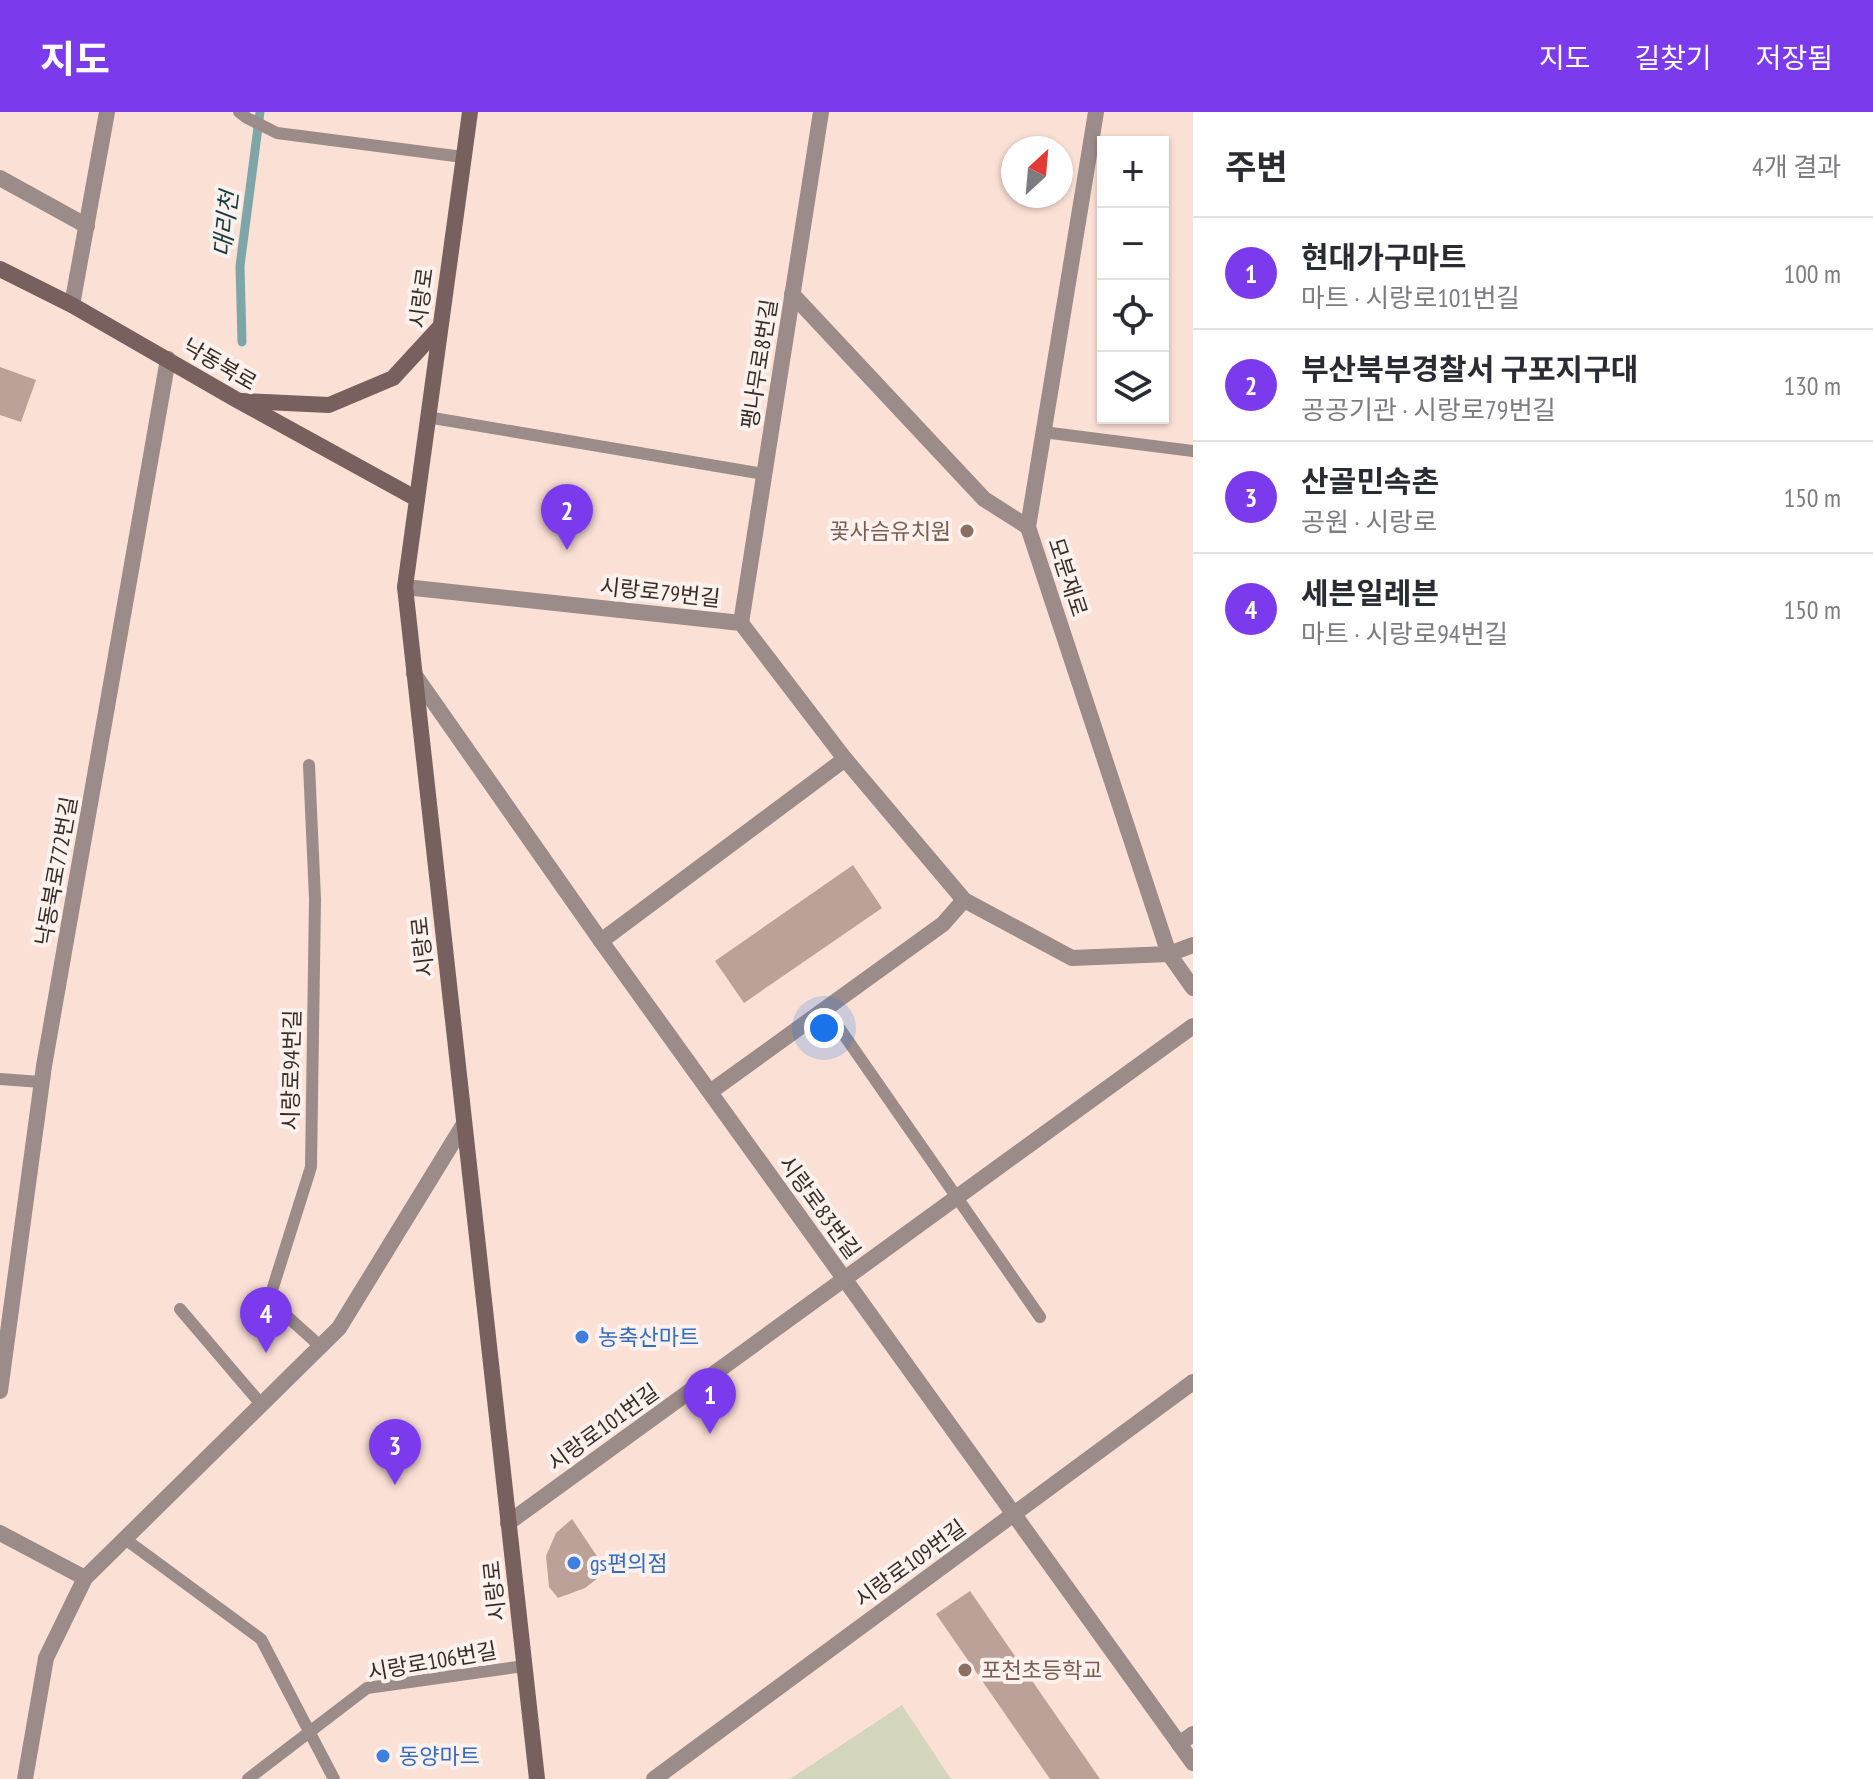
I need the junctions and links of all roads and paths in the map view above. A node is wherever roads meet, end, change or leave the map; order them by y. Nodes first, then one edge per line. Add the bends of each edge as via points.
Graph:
1 (107, 112) edge
2 (470, 112) edge
3 (821, 112) edge
4 (1096, 112) edge
5 (243, 115) edge
6 (463, 157) junction
7 (0, 178) edge
8 (87, 226) junction
9 (0, 269) edge
10 (792, 294) junction
11 (72, 305) junction
12 (439, 327) junction
13 (168, 359) junction
14 (237, 400) junction
15 (427, 417) junction
16 (1043, 432) junction
17 (1193, 451) edge
18 (764, 474) junction
19 (417, 499) junction
20 (1028, 527) junction
21 (405, 587) junction
22 (741, 623) junction
23 (414, 674) junction
24 (845, 759) junction
25 (309, 765) dead end
26 (964, 900) junction
27 (601, 941) junction
28 (1193, 945) edge
29 (1169, 954) junction
30 (1193, 988) edge
31 (826, 1009) junction
32 (1193, 1026) edge
33 (0, 1079) edge
34 (41, 1082) junction
35 (710, 1092) junction
36 (464, 1124) junction
37 (957, 1197) junction
38 (844, 1279) junction
39 (180, 1309) dead end
40 (1040, 1317) dead end
41 (320, 1346) junction
42 (1193, 1382) edge
43 (0, 1391) edge
44 (261, 1404) junction
45 (1014, 1514) junction
46 (508, 1523) junction
47 (0, 1533) edge
48 (125, 1539) junction
49 (85, 1578) junction
50 (524, 1666) junction
51 (310, 1730) junction
52 (1186, 1739) edge
53 (1193, 1763) edge
54 (25, 1779) edge
55 (248, 1779) edge
56 (334, 1779) edge
57 (537, 1779) edge
58 (654, 1779) edge

1 - 8 street
2 - 6 main road, 시랑로
3 - 10 street, 팽나무로8번길
4 - 16 street, 모분재로
5 - 6 lane via 277,133
6 - 12 main road, 시랑로
7 - 8 street
8 - 11 street
9 - 11 main road, 낙동북로
10 - 18 street, 팽나무로8번길
10 - 20 street via 984,499
11 - 13 main road, 낙동북로
12 - 14 main road via 393,378 329,405
12 - 15 main road, 시랑로
13 - 14 main road, 낙동북로
13 - 34 street, 낙동북로772번길
14 - 19 main road, 낙동북로
15 - 18 lane
15 - 19 main road, 시랑로
16 - 17 lane
16 - 20 street, 모분재로
18 - 22 street, 팽나무로8번길
19 - 21 main road, 시랑로
20 - 29 street, 모분재로
21 - 22 street, 시랑로79번길
21 - 23 main road, 시랑로
22 - 24 street, 시랑로79번길
23 - 27 street, 시랑로83번길
23 - 36 main road, 시랑로
24 - 26 street, 시랑로79번길
24 - 27 street
25 - 41 lane, 시랑로94번길 via 315,899 311,1167 269,1300
26 - 29 street, 시랑로79번길 via 1072,958
26 - 31 street via 943,924
27 - 35 street, 시랑로83번길
28 - 29 street, 시랑로79번길
29 - 30 street, 모분재로
31 - 35 street
31 - 37 lane
32 - 37 street, 시랑로101번길
33 - 34 lane
34 - 43 street, 낙동북로772번길
35 - 38 street, 시랑로83번길
36 - 41 street via 339,1328
36 - 46 main road, 시랑로
37 - 38 street, 시랑로101번길
37 - 40 lane
38 - 45 street, 시랑로83번길
38 - 46 street, 시랑로101번길
39 - 44 lane
41 - 44 street
42 - 45 street, 시랑로109번길
44 - 48 street
45 - 52 street, 시랑로83번길
45 - 58 street, 시랑로109번길
46 - 50 main road, 시랑로
47 - 49 street
48 - 49 street
48 - 51 lane via 261,1639
49 - 54 street via 46,1658
50 - 51 lane, 시랑로106번길 via 367,1688
50 - 57 main road, 시랑로
51 - 55 lane, 시랑로106번길
51 - 56 lane
52 - 53 street, 시랑로83번길

